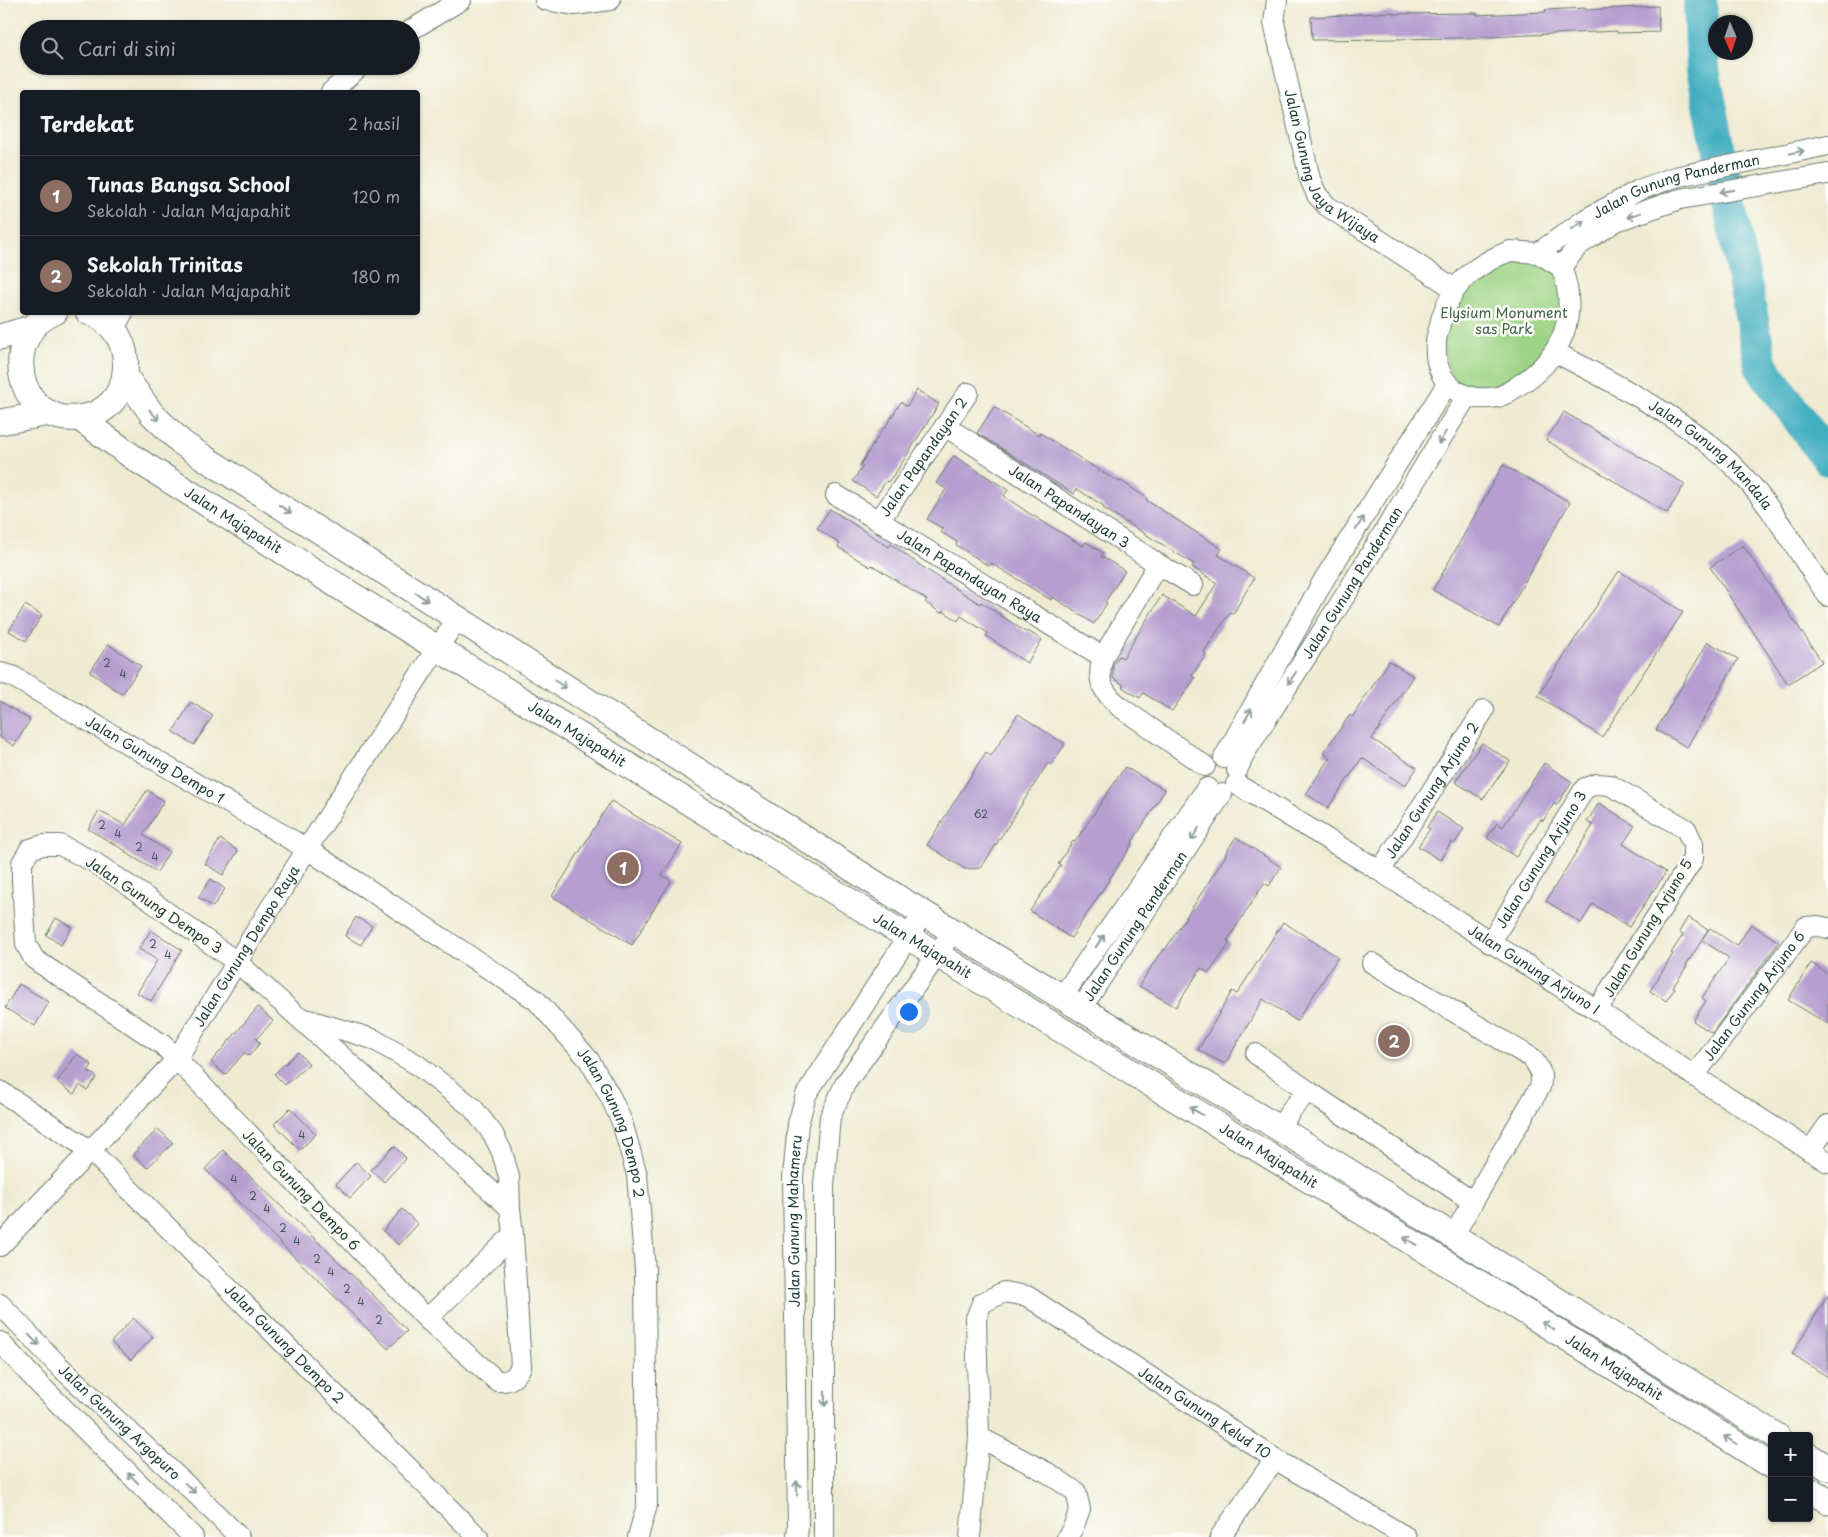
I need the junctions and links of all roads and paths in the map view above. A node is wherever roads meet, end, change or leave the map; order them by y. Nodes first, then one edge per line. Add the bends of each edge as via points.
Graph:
1 (461, 0) edge
2 (545, 0) edge
3 (610, 0) edge
4 (1277, 0) edge
5 (420, 25) edge
6 (350, 75) edge
7 (333, 90) edge
8 (1828, 145) edge
9 (1828, 174) edge
10 (1538, 253) junction
11 (1560, 267) junction
12 (1455, 289) junction
13 (49, 315) edge
14 (94, 315) edge
15 (119, 321) edge
16 (31, 328) junction
17 (0, 337) edge
18 (1555, 352) junction
19 (125, 376) junction
20 (1447, 384) junction
21 (968, 393) dead end
22 (1467, 396) junction
23 (50, 414) junction
24 (79, 418) junction
25 (0, 422) edge
26 (945, 426) junction
27 (836, 495) dead end
28 (879, 521) junction
29 (1158, 564) junction
30 (1194, 585) dead end
31 (1828, 596) edge
32 (458, 619) junction
33 (437, 648) junction
34 (1103, 658) junction
35 (0, 672) edge
36 (1484, 710) dead end
37 (1225, 779) junction
38 (1693, 844) joint
39 (307, 848) junction
40 (1380, 871) junction
41 (924, 912) junction
42 (1823, 927) edge
43 (953, 930) junction
44 (908, 937) junction
45 (1490, 943) junction
46 (938, 954) junction
47 (238, 963) junction
48 (1372, 963) dead end
49 (1071, 1003) junction
50 (1598, 1010) junction
51 (298, 1017) junction
52 (1256, 1054) dead end
53 (176, 1060) junction
54 (1694, 1076) junction
55 (0, 1091) edge
56 (1308, 1091) junction
57 (1828, 1125) edge
58 (1280, 1129) junction
59 (91, 1151) junction
60 (1810, 1151) junction
61 (1828, 1162) edge
62 (1473, 1202) junction
63 (510, 1208) junction
64 (513, 1235) junction
65 (1453, 1236) junction
66 (0, 1246) edge
67 (1498, 1264) junction
68 (1484, 1286) junction
69 (0, 1304) edge
70 (427, 1319) junction
71 (0, 1342) edge
72 (796, 1350) junction
73 (825, 1350) junction
74 (1771, 1432) edge
75 (979, 1437) junction
76 (1275, 1459) junction
77 (1813, 1459) edge
78 (1768, 1464) edge
79 (1828, 1468) edge
80 (1813, 1492) edge
81 (1828, 1501) edge
82 (193, 1537) edge
83 (239, 1537) edge
84 (478, 1537) edge
85 (638, 1537) edge
86 (797, 1537) edge
87 (824, 1537) edge
88 (970, 1537) edge
89 (1067, 1537) edge
90 (1220, 1537) edge
91 (1406, 1537) edge

1 - 5 street
2 - 3 street via 574,5
4 - 12 street, Jalan Gunung Jaya Wijaya via 1274,23 1310,179 1317,195 1327,206
6 - 7 street
10 -> 8 street, Jalan Gunung Panderman via 1586,219 1639,190 1675,177
9 -> 11 street, Jalan Gunung Panderman via 1680,199 1616,221 1579,245
10 - 11 street
10 - 12 street via 1510,251 1488,260
11 - 18 street via 1568,292 1569,312
12 - 20 street via 1444,310 1436,342 1439,371
13 - 16 street
14 - 15 street via 105,321
15 - 19 street via 126,359
16 - 17 street
16 - 23 street via 17,359 19,376 25,391
18 - 22 street via 1529,378 1507,393 1498,397
18 - 31 street, Jalan Gunung Mandala via 1648,401 1720,454 1769,508
19 - 24 street via 114,399 92,415
19 -> 32 street, Jalan Majapahit via 152,414 182,442
20 - 22 street
37 -> 20 street, Jalan Gunung Panderman via 1325,578
21 - 26 street, Jalan Papandayan 2
22 -> 37 street, Jalan Gunung Panderman via 1348,591
23 - 24 street
23 - 25 street
24 - 33 street, Jalan Majapahit via 137,460
26 - 28 street, Jalan Papandayan 2
26 - 29 street, Jalan Papandayan 3
27 - 28 street, Jalan Papandayan Raya
28 - 34 street, Jalan Papandayan Raya
29 - 30 street, Jalan Papandayan 3
29 - 34 street
32 - 33 street, Jalan Gunung Dempo Raya
32 -> 41 street, Jalan Majapahit
33 - 39 street, Jalan Gunung Dempo Raya
33 - 44 street, Jalan Majapahit
34 - 37 street via 1099,672 1108,697 1205,766 1217,758
35 - 39 street, Jalan Gunung Dempo 1
36 - 40 street, Jalan Gunung Arjuno 2
37 - 40 street, Jalan Gunung Arjuno I
37 - 49 street, Jalan Gunung Panderman
38 - 45 street, Jalan Gunung Arjuno 3 via 1686,829 1610,785 1597,784 1585,788
38 - 50 street, Jalan Gunung Arjuno 5 via 1692,859
39 - 47 street, Jalan Gunung Dempo Raya
39 - 85 street, Jalan Gunung Dempo 2 via 536,1000 589,1060 618,1113 637,1175 645,1270 647,1506
40 - 45 street, Jalan Gunung Arjuno I
41 - 43 street, Jalan Majapahit
41 - 44 street, Jalan Gunung Mahameru
42 - 54 street, Jalan Gunung Arjuno 6 via 1806,927
43 - 46 street, Jalan Gunung Mahameru
43 - 49 street, Jalan Majapahit
44 - 46 street, Jalan Majapahit
44 - 72 street, Jalan Gunung Mahameru via 806,1095 798,1124 793,1177
45 - 50 street, Jalan Gunung Arjuno I
68 -> 46 street, Jalan Majapahit
46 - 73 street, Jalan Gunung Mahameru via 845,1084 830,1116 824,1185
47 - 51 street, Jalan Gunung Dempo 6
47 - 53 street, Jalan Gunung Dempo Raya
47 - 53 street, Jalan Gunung Dempo 3 via 94,862 60,845 30,849 22,863 22,881 26,944 34,959 142,1030
48 - 62 street via 1532,1058 1540,1068 1540,1086
49 - 58 street, Jalan Majapahit
50 - 54 street, Jalan Gunung Arjuno I
51 - 63 street, Jalan Gunung Dempo 6
51 - 63 street, Jalan Gunung Dempo 6 via 373,1039 416,1064 472,1107 502,1152 509,1177
52 - 56 street
53 - 59 street, Jalan Gunung Dempo Raya
53 - 70 street, Jalan Gunung Dempo 6
54 - 60 street, Jalan Gunung Arjuno I
55 - 59 street, Jalan Gunung Dempo 2
56 - 58 street
56 - 62 street
57 - 60 street
58 - 65 street, Jalan Majapahit
59 - 66 street, Jalan Gunung Dempo Raya
59 - 84 street, Jalan Gunung Dempo 2
60 - 61 street, Jalan Gunung Arjuno I
62 - 65 street
63 - 64 street, Jalan Gunung Dempo 6
64 - 70 street
64 - 70 street, Jalan Gunung Dempo 6 via 521,1367 515,1378 497,1381
65 - 67 street, Jalan Majapahit
67 - 68 street
67 - 74 street, Jalan Majapahit
78 -> 68 street, Jalan Majapahit
69 -> 83 street, Jalan Gunung Argopuro via 57,1364
82 -> 71 street, Jalan Gunung Argopuro
72 - 73 street
86 -> 72 street, Jalan Gunung Mahameru
73 -> 87 street, Jalan Gunung Mahameru
75 - 76 street, Jalan Gunung Kelud 10 via 976,1318 982,1303 1004,1292 1027,1296
75 - 88 street
75 - 89 street via 1048,1472 1076,1492 1080,1509
76 - 90 street
76 - 91 street, Jalan Gunung Kelud 10
77 - 79 street
80 - 81 street

